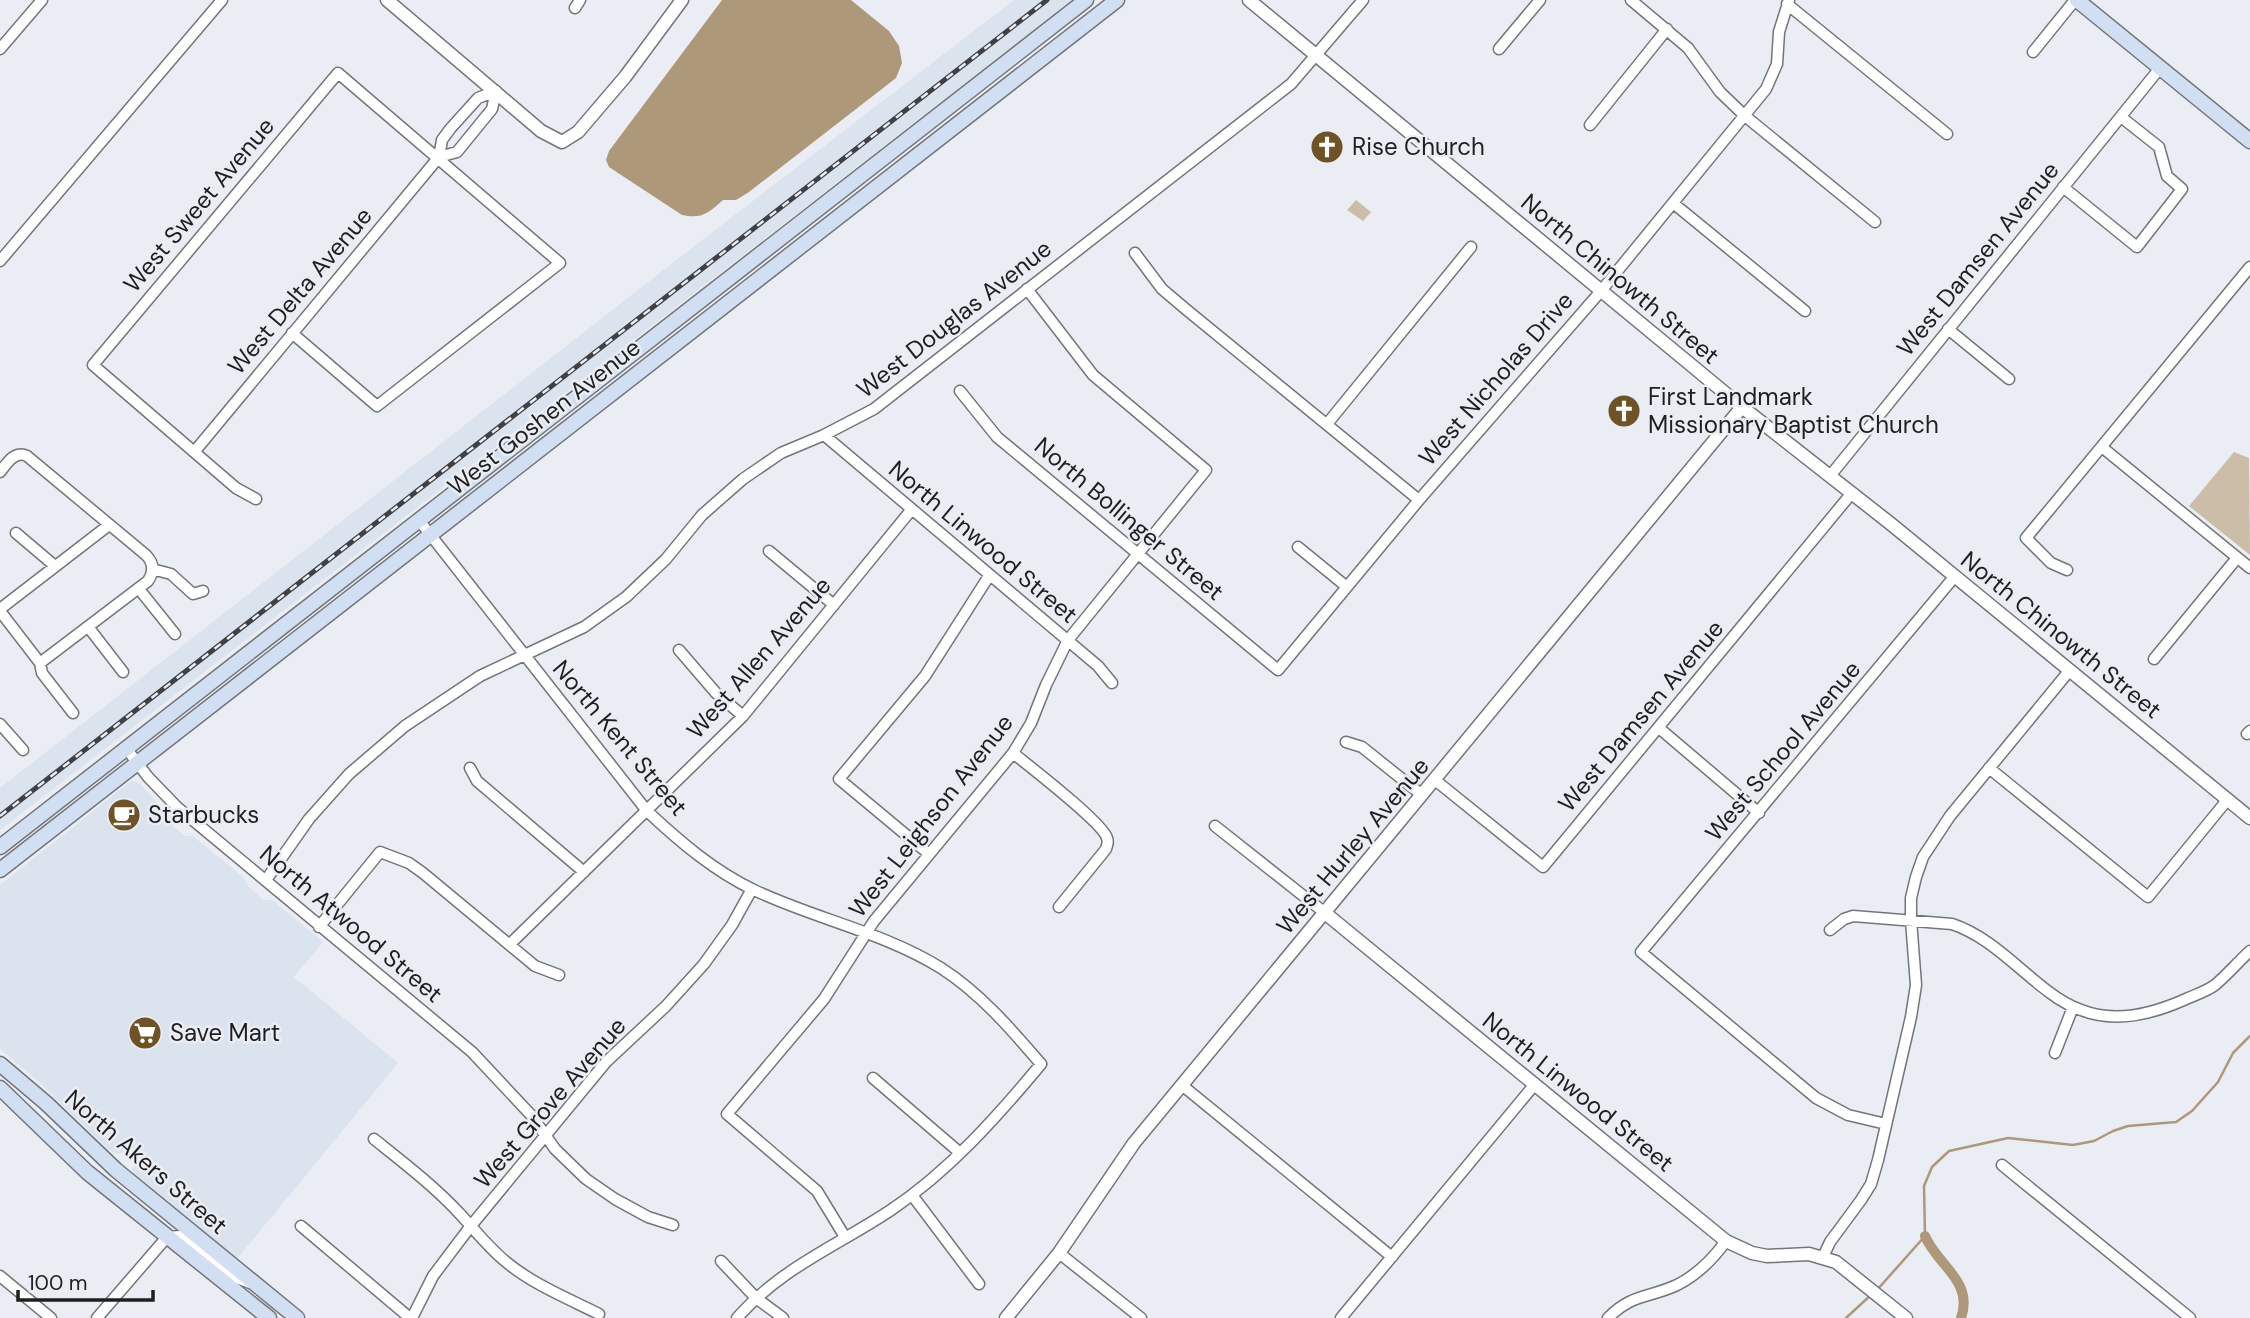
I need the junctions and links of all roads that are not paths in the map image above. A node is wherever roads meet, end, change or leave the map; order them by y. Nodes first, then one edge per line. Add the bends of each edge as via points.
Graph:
1 (42, 0) edge
2 (222, 0) edge
3 (387, 0) edge
4 (682, 0) edge
5 (1086, 0) edge
6 (1117, 0) edge
7 (1249, 0) edge
8 (1363, 0) edge
9 (1540, 0) edge
10 (1631, 0) edge
11 (2076, 0) edge
12 (1788, 2) edge
13 (1667, 29) junction
14 (0, 49) edge
15 (1499, 50) dead end
16 (2032, 52) dead end
17 (1316, 54) junction
18 (2160, 68) junction
19 (496, 91) junction
20 (1745, 116) junction
21 (2120, 117) junction
22 (460, 120) junction
23 (1590, 125) dead end
24 (473, 131) junction
25 (914, 134) junction
26 (1947, 134) dead end
27 (2248, 136) edge
28 (439, 157) junction
29 (2063, 187) junction
30 (1673, 203) junction
31 (838, 217) junction
32 (1875, 222) dead end
33 (1471, 247) dead end
34 (1135, 253) dead end
35 (0, 261) edge
36 (2250, 267) edge
37 (1027, 289) junction
38 (1601, 291) junction
39 (1805, 311) dead end
40 (1948, 329) junction
41 (292, 333) junction
42 (2009, 379) dead end
43 (960, 391) dead end
44 (1742, 407) junction
45 (1327, 424) junction
46 (824, 435) junction
47 (2103, 448) junction
48 (195, 451) junction
49 (0, 472) edge
50 (1830, 476) junction
51 (1851, 494) junction
52 (256, 499) dead end
53 (1419, 500) junction
54 (912, 509) junction
55 (418, 519) junction
56 (109, 524) junction
57 (16, 533) dead end
58 (431, 534) junction
59 (1298, 547) dead end
60 (769, 551) dead end
61 (1138, 555) junction
62 (2237, 558) junction
63 (55, 566) junction
64 (2250, 568) edge
65 (2067, 570) dead end
66 (152, 572) junction
67 (989, 576) junction
68 (1955, 576) junction
69 (1348, 587) junction
70 (139, 589) junction
71 (203, 591) dead end
72 (834, 605) junction
73 (0, 610) edge
74 (89, 628) junction
75 (175, 634) dead end
76 (1068, 640) junction
77 (679, 650) dead end
78 (524, 654) junction
79 (2154, 659) dead end
80 (40, 663) junction
81 (1278, 670) joint
82 (2070, 670) junction
83 (123, 671) dead end
84 (1112, 683) dead end
85 (73, 712) dead end
86 (743, 716) junction
87 (0, 724) edge
88 (1659, 728) junction
89 (1346, 742) dead end
90 (126, 747) junction
91 (23, 750) dead end
92 (1013, 753) junction
93 (138, 762) junction
94 (470, 768) dead end
95 (1989, 768) junction
96 (91, 776) junction
97 (1435, 779) junction
98 (1422, 795) junction
99 (2228, 799) junction
100 (647, 811) junction
101 (1759, 813) junction
102 (2250, 818) edge
103 (1215, 825) dead end
104 (0, 847) edge
105 (929, 854) junction
106 (6, 865) edge
107 (584, 872) junction
108 (266, 880) junction
109 (752, 889) junction
110 (1059, 907) dead end
111 (1325, 913) junction
112 (1911, 920) junction
113 (319, 927) junction
114 (1830, 930) dead end
115 (866, 932) junction
116 (510, 944) junction
117 (2250, 951) edge
118 (559, 975) dead end
119 (2073, 1007) junction
120 (2055, 1053) dead end
121 (0, 1064) edge
122 (873, 1078) dead end
123 (1535, 1084) junction
124 (1183, 1086) junction
125 (0, 1088) edge
126 (1886, 1124) junction
127 (545, 1136) junction
128 (374, 1139) dead end
129 (959, 1152) junction
130 (2002, 1166) dead end
131 (912, 1195) junction
132 (673, 1225) dead end
133 (301, 1226) dead end
134 (470, 1227) junction
135 (167, 1237) junction
136 (845, 1237) junction
137 (1726, 1241) junction
138 (1059, 1253) junction
139 (1823, 1256) junction
140 (1392, 1257) junction
141 (721, 1261) dead end
142 (0, 1276) edge
143 (253, 1284) junction
144 (979, 1284) dead end
145 (756, 1298) junction
146 (599, 1314) dead end
147 (51, 1318) edge
148 (97, 1318) edge
149 (269, 1318) edge
150 (296, 1318) edge
151 (411, 1318) edge
152 (737, 1318) edge
153 (783, 1318) edge
154 (1006, 1318) edge
155 (1141, 1318) edge
156 (1341, 1318) edge
157 (1608, 1318) edge
158 (1906, 1318) edge
159 (2190, 1318) edge

1 - 14 street
2 - 35 street
3 - 19 street
4 - 19 street via 609,96 578,132 562,142 541,131
5 - 25 main road, West Goshen Avenue
6 - 31 main road, West Goshen Avenue
7 - 17 street, North Chinowth Street
8 - 17 street, West Douglas Avenue
9 - 15 street
10 - 13 street
11 - 16 street
11 - 18 main road
12 - 20 street, West Nicholas Drive via 1779,32 1777,64 1766,89
12 - 26 street
13 - 20 street
13 - 23 street
17 - 37 street, West Douglas Avenue via 1291,84
17 - 38 street, North Chinowth Street
18 - 21 street, West Damsen Avenue
18 - 27 main road
19 - 22 street, West Delta Avenue via 478,98
19 - 24 street, West Delta Avenue via 492,109
20 - 30 street, West Nicholas Drive
20 - 32 street
21 - 29 street, West Damsen Avenue
21 - 29 street via 2159,147 2167,176 2182,189 2137,247
22 - 24 street
22 - 28 street, West Delta Avenue via 442,139
24 - 28 street, West Delta Avenue via 457,152
25 - 31 main road via 911,144 894,160 852,191 841,204
25 - 55 main road, West Goshen Avenue
28 - 41 street, West Delta Avenue
28 - 41 street via 560,263 377,406
28 - 48 street, West Sweet Avenue via 338,73 93,365
29 - 40 street, West Damsen Avenue
30 - 38 street, West Nicholas Drive
30 - 39 street
31 - 58 main road, West Goshen Avenue
33 - 45 street
34 - 45 street via 1162,289
36 - 47 street
37 - 46 street, West Douglas Avenue via 874,409
37 - 61 street, West Leighson Avenue via 1093,375 1206,470
38 - 44 street, North Chinowth Street
38 - 53 street, West Nicholas Drive
40 - 42 street
40 - 50 street, West Damsen Avenue
41 - 48 street, West Delta Avenue
43 - 61 street, North Bollinger Street via 997,437
44 - 50 street, North Chinowth Street
44 - 97 street, West Hurley Avenue
45 - 53 street
46 - 54 street, North Linwood Street
46 - 78 street, West Douglas Avenue via 781,453 743,479 702,514 666,559 626,597 584,627
47 - 62 street
47 - 65 street via 2026,538 2051,563
48 - 52 street via 236,488
49 - 56 street via 14,456 27,456
50 - 51 street, North Chinowth Street
51 - 68 street, North Chinowth Street
51 - 88 street, West Damsen Avenue
53 - 69 street, West Nicholas Drive
54 - 67 street, North Linwood Street
54 - 72 street, West Allen Avenue
55 - 58 street, North Kent Street
55 - 90 main road, West Goshen Avenue
56 - 63 street
56 - 66 street via 146,555
57 - 63 street
58 - 78 street, North Kent Street
58 - 93 main road, West Goshen Avenue
59 - 69 street
60 - 72 street
61 - 76 street, West Leighson Avenue
61 - 81 street, North Bollinger Street
62 - 64 street
62 - 79 street
63 - 73 street
66 - 70 street
66 - 71 street via 171,574 193,594
67 - 76 street, North Linwood Street
67 - 105 street via 925,676 839,779
68 - 82 street, North Chinowth Street
68 - 101 street, West School Avenue
69 - 81 street, West Nicholas Drive
70 - 74 street
70 - 75 street
72 - 86 street, West Allen Avenue
73 - 80 street
74 - 80 street
74 - 83 street
76 - 84 street, North Linwood Street
76 - 92 street, West Leighson Avenue
77 - 86 street
78 - 100 street, North Kent Street
78 - 108 street, West Douglas Avenue via 480,676 405,726 349,774
80 - 85 street via 42,673
82 - 95 street
82 - 99 street, North Chinowth Street
86 - 100 street, West Allen Avenue
87 - 91 street
88 - 97 street, West Damsen Avenue via 1542,867
88 - 101 street
89 - 98 street via 1362,747
90 - 93 street, North Atwood Street
90 - 96 main road, West Goshen Avenue
92 - 105 street, West Leighson Avenue
92 - 110 street via 1081,809 1108,841
93 - 106 main road, West Goshen Avenue
93 - 108 street, North Atwood Street via 177,807
94 - 107 street via 477,781
95 - 99 street via 2148,897
95 - 112 street via 1923,856 1911,898
96 - 104 main road, West Goshen Avenue
96 - 106 main road via 86,789 21,840
97 - 98 street, West Hurley Avenue
98 - 111 street, West Hurley Avenue
99 - 102 street, North Chinowth Street
100 - 107 street, West Allen Avenue
100 - 109 street, North Kent Street via 704,859
101 - 126 street, West School Avenue via 1641,952 1816,1098 1848,1115
103 - 111 street
105 - 115 street, West Leighson Avenue
107 - 116 street, West Allen Avenue
108 - 113 street, North Atwood Street
109 - 115 street, North Kent Street
109 - 127 street, West Grove Avenue via 704,964 606,1062
111 - 123 street, North Linwood Street
111 - 124 street, West Hurley Avenue
112 - 114 street via 1853,916
112 - 119 street via 1967,929
112 - 126 street via 1916,985
113 - 116 street via 380,852 423,873
113 - 127 street, North Atwood Street via 472,1052
115 - 129 street, North Kent Street via 940,968 970,989 1041,1064
115 - 136 street, West Leighson Avenue via 824,999 727,1114 817,1191
116 - 118 street via 535,966
117 - 119 street via 2213,986 2169,1006 2137,1016 2103,1017
119 - 120 street
121 - 143 main road, North Akers Street via 116,1170
122 - 129 street
123 - 137 street, North Linwood Street
123 - 140 street
124 - 138 street, West Hurley Avenue via 1118,1164
124 - 140 street
125 - 135 main road, North Akers Street via 87,1172
126 - 139 street via 1871,1184
127 - 132 street, North Atwood Street via 586,1179 648,1217
127 - 134 street, West Grove Avenue
128 - 134 street via 432,1186
129 - 131 street
130 - 159 street
131 - 136 street
131 - 144 street
133 - 151 street
134 - 146 street via 506,1262
134 - 151 street, West Grove Avenue via 433,1276
135 - 143 street via 180,1236 234,1277
135 - 148 street
135 - 149 main road, North Akers Street
136 - 145 street
137 - 139 street, North Linwood Street via 1752,1253
137 - 157 street via 1694,1275 1628,1301
138 - 154 street, West Hurley Avenue
138 - 155 street
139 - 158 street
140 - 156 street
141 - 145 street
142 - 147 street
143 - 150 main road, North Akers Street
145 - 152 street
145 - 153 street

